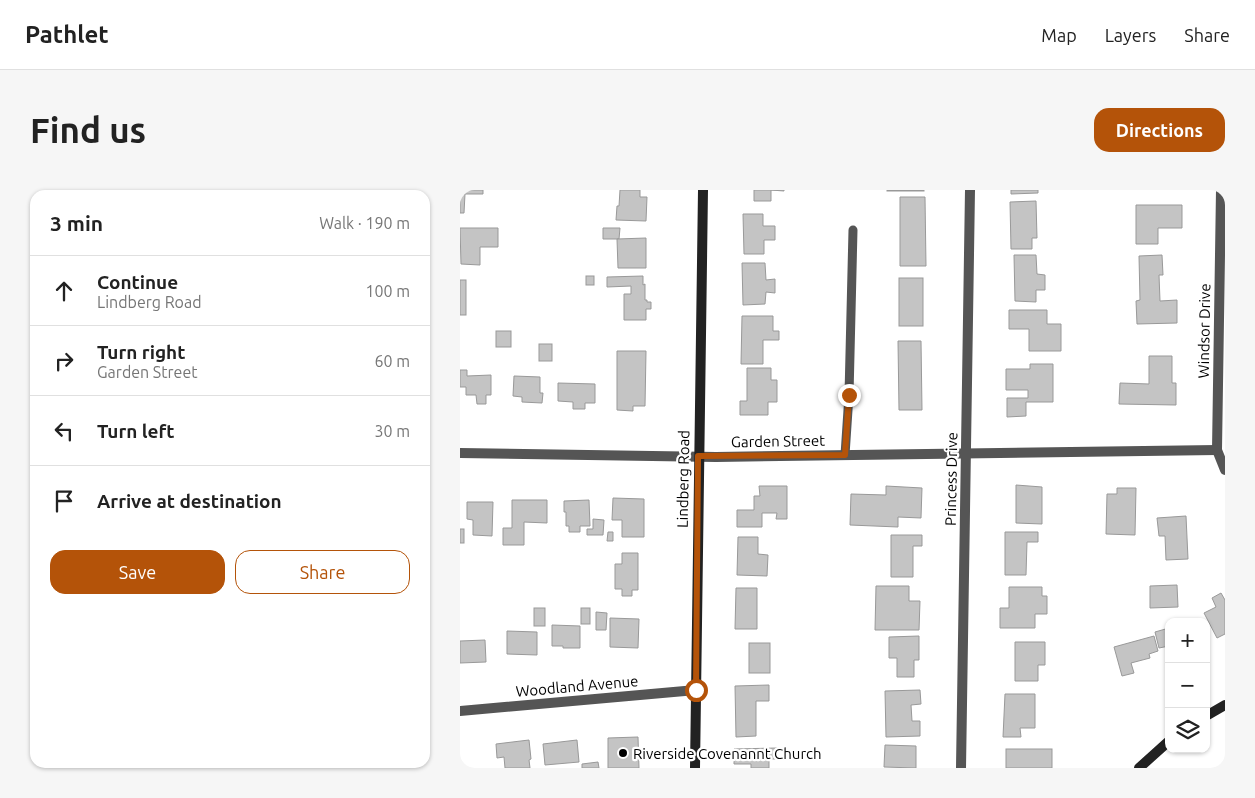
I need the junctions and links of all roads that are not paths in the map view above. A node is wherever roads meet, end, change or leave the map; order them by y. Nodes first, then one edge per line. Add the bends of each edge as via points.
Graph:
1 (703, 190) edge
2 (970, 190) edge
3 (1221, 190) edge
4 (853, 230) dead end
5 (1217, 450) junction
6 (460, 453) edge
7 (967, 454) junction
8 (845, 455) junction
9 (698, 456) junction
10 (1225, 470) edge
11 (696, 690) junction
12 (1225, 705) edge
13 (460, 711) edge
14 (1210, 714) edge
15 (1165, 745) edge
16 (695, 768) edge
17 (962, 768) edge
18 (1139, 768) edge

1 - 9 street, Lindberg Road
2 - 7 street, Princess Drive
3 - 5 street, Windsor Drive
4 - 8 lane
5 - 7 street, Garden Street
5 - 10 street, Windsor Drive
6 - 9 street, Garden Street
7 - 8 street, Garden Street
7 - 17 street, Princess Drive
8 - 9 street, Garden Street
9 - 11 street, Lindberg Road
11 - 13 street, Woodland Avenue
11 - 16 street, Lindberg Road
12 - 14 street
15 - 18 street

